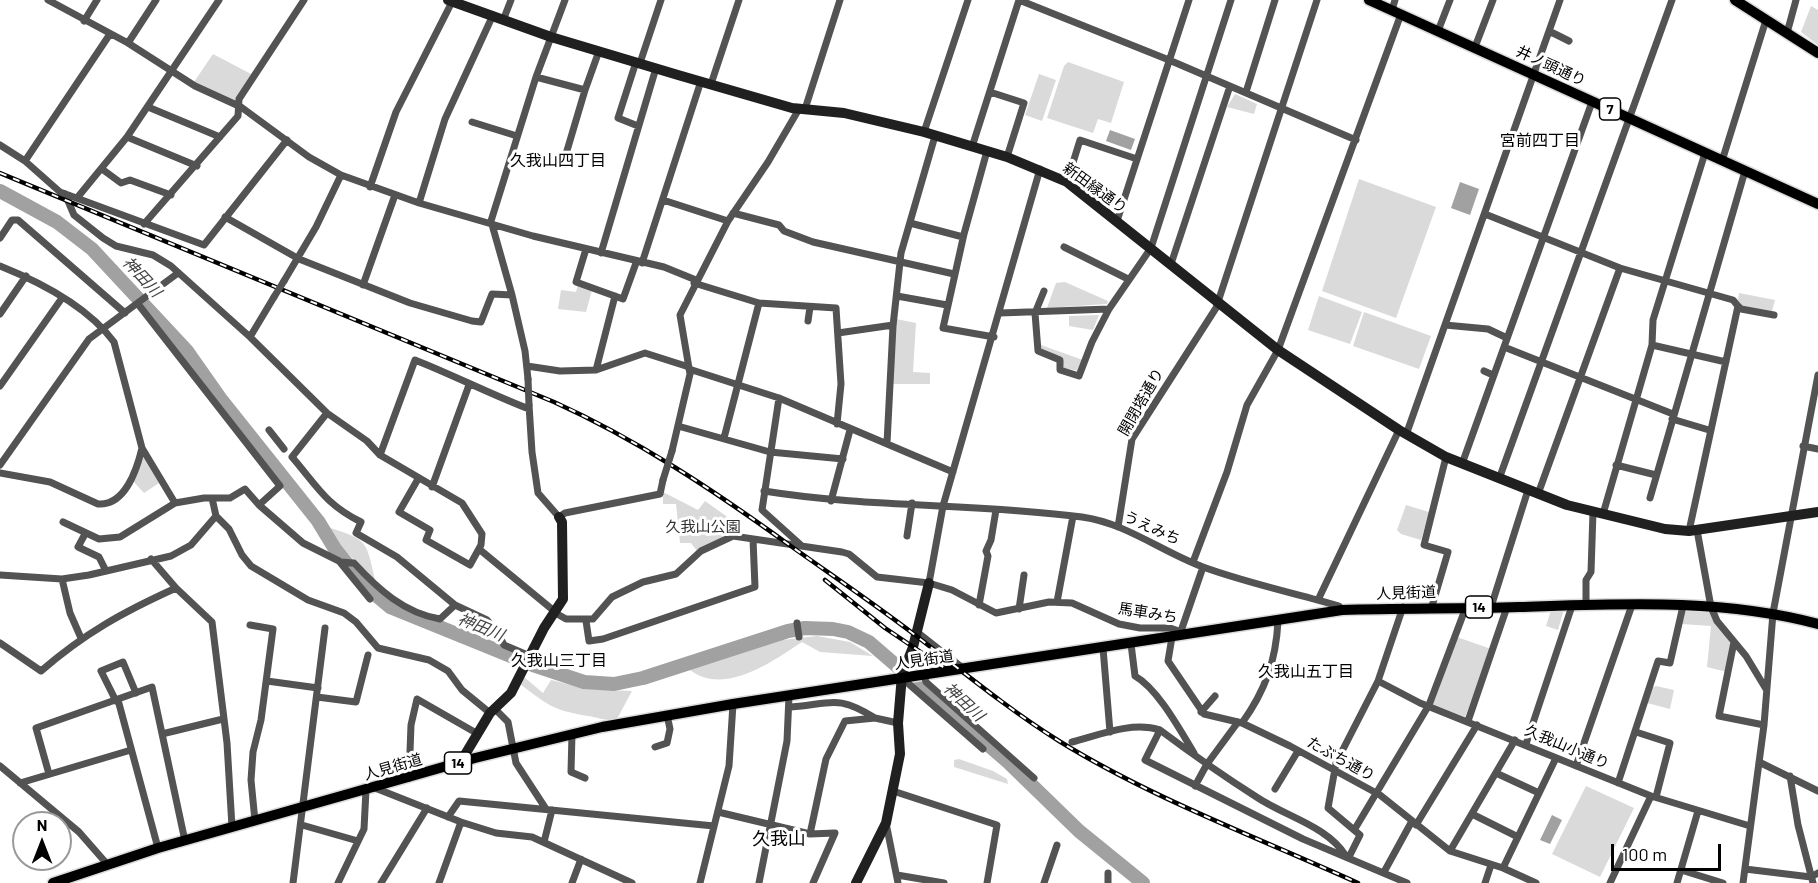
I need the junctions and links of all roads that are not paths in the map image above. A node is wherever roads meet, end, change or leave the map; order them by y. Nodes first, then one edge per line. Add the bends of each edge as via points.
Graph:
1 (49, 0) edge
2 (97, 0) edge
3 (156, 0) edge
4 (219, 0) edge
5 (303, 0) edge
6 (451, 0) edge
7 (511, 0) edge
8 (566, 0) edge
9 (661, 0) edge
10 (739, 0) edge
11 (840, 0) edge
12 (968, 0) edge
13 (1189, 0) edge
14 (1231, 0) edge
15 (1275, 0) edge
16 (1317, 0) edge
17 (1369, 0) edge
18 (1450, 0) edge
19 (1493, 0) edge
20 (1560, 0) edge
21 (1672, 0) edge
22 (1734, 0) edge
23 (1796, 0) edge
24 (1023, 1) edge
25 (1396, 8) edge
26 (498, 16) junction
27 (1766, 20) junction
28 (84, 21) junction
29 (1438, 31) junction
30 (1549, 32) junction
31 (1787, 33) junction
32 (110, 34) junction
33 (551, 37) junction
34 (1569, 41) dead end
35 (128, 43) junction
36 (1475, 47) junction
37 (599, 51) junction
38 (1818, 53) edge
39 (1169, 60) junction
40 (638, 63) junction
41 (656, 68) junction
42 (172, 72) junction
43 (1535, 75) junction
44 (1207, 76) junction
45 (536, 77) junction
46 (706, 82) junction
47 (1230, 86) junction
48 (585, 90) junction
49 (990, 92) junction
50 (1246, 92) junction
51 (1592, 102) junction
52 (237, 106) junction
53 (148, 107) junction
54 (1282, 108) junction
55 (802, 109) junction
56 (1630, 118) junction
57 (472, 122) dead end
58 (638, 126) junction
59 (930, 134) junction
60 (517, 136) junction
61 (127, 137) junction
62 (220, 137) junction
63 (287, 140) junction
64 (1356, 140) junction
65 (0, 145) edge
66 (972, 147) junction
67 (987, 151) junction
68 (1705, 153) junction
69 (566, 154) dead end
70 (1006, 157) junction
71 (1137, 159) junction
72 (26, 161) junction
73 (1722, 161) junction
74 (196, 166) junction
75 (102, 169) junction
76 (1040, 169) junction
77 (1745, 171) junction
78 (341, 175) junction
79 (1067, 182) junction
80 (370, 187) junction
81 (65, 194) junction
82 (171, 195) junction
83 (395, 195) junction
84 (77, 198) junction
85 (663, 200) junction
86 (419, 203) junction
87 (1818, 204) edge
88 (733, 213) junction
89 (1485, 214) junction
90 (225, 217) junction
91 (728, 220) junction
92 (1117, 221) junction
93 (910, 223) junction
94 (144, 224) junction
95 (492, 224) junction
96 (963, 237) junction
97 (1543, 237) junction
98 (0, 238) edge
99 (1064, 247) dead end
100 (1151, 248) junction
101 (586, 249) junction
102 (1583, 252) junction
103 (601, 253) junction
104 (299, 259) junction
105 (639, 262) junction
106 (900, 263) junction
107 (1171, 264) junction
108 (0, 266) edge
109 (1620, 268) junction
110 (178, 273) junction
111 (954, 274) junction
112 (26, 276) junction
113 (1128, 279) junction
114 (695, 281) junction
115 (1666, 282) junction
116 (363, 285) junction
117 (1044, 291) dead end
118 (1709, 293) junction
119 (512, 295) junction
120 (615, 296) junction
121 (897, 296) junction
122 (62, 298) junction
123 (1218, 301) junction
124 (140, 302) junction
125 (759, 303) junction
126 (947, 305) junction
127 (1738, 306) junction
128 (810, 307) junction
129 (1109, 309) junction
130 (125, 313) junction
131 (1035, 313) junction
132 (0, 314) edge
133 (1000, 314) junction
134 (1774, 315) dead end
135 (808, 321) dead end
136 (893, 325) junction
137 (1445, 325) junction
138 (103, 328) junction
139 (838, 333) junction
140 (250, 337) junction
141 (994, 337) junction
142 (1507, 338) junction
143 (1652, 345) junction
144 (1274, 346) junction
145 (1504, 347) junction
146 (1691, 353) junction
147 (1542, 362) junction
148 (1726, 362) junction
149 (527, 366) junction
150 (689, 368) junction
151 (596, 370) junction
152 (1484, 371) dead end
153 (1493, 375) junction
154 (1818, 375) edge
155 (1580, 377) junction
156 (737, 384) junction
157 (0, 386) edge
158 (469, 386) junction
159 (779, 398) junction
160 (1636, 399) junction
161 (529, 407) junction
162 (327, 413) junction
163 (1672, 417) junction
164 (837, 423) junction
165 (678, 426) junction
166 (268, 430) dead end
167 (850, 430) junction
168 (1709, 430) junction
169 (1403, 432) junction
170 (724, 438) junction
171 (887, 443) junction
172 (1803, 446) junction
173 (142, 448) junction
174 (284, 449) dead end
175 (1818, 449) edge
176 (770, 452) junction
177 (380, 455) junction
178 (1446, 457) junction
179 (843, 459) junction
180 (1462, 464) junction
181 (0, 465) edge
182 (1616, 465) junction
183 (953, 472) junction
184 (0, 473) edge
185 (1656, 475) junction
186 (1499, 478) junction
187 (418, 479) junction
188 (432, 487) junction
189 (764, 491) junction
190 (1533, 492) junction
191 (212, 498) junction
192 (1650, 498) dead end
193 (831, 501) junction
194 (912, 502) junction
195 (174, 504) junction
196 (259, 505) junction
197 (943, 506) junction
198 (996, 510) junction
199 (1818, 512) edge
200 (1598, 513) junction
201 (216, 516) junction
202 (1073, 516) junction
203 (1791, 516) junction
204 (559, 517) junction
205 (63, 522) dead end
206 (1118, 527) junction
207 (1693, 531) junction
208 (85, 534) junction
209 (907, 536) dead end
210 (753, 539) junction
211 (803, 548) junction
212 (479, 549) junction
213 (151, 559) junction
214 (1193, 562) junction
215 (344, 563) junction
216 (1203, 567) junction
217 (106, 570) junction
218 (0, 575) edge
219 (1024, 575) dead end
220 (62, 579) junction
221 (929, 583) junction
222 (176, 588) junction
223 (370, 599) dead end
224 (1318, 600) junction
225 (1057, 602) junction
226 (455, 605) junction
227 (979, 605) junction
228 (1587, 605) junction
229 (1632, 605) junction
230 (1432, 606) junction
231 (1572, 606) junction
232 (1683, 606) junction
233 (1466, 607) junction
234 (1491, 607) junction
235 (1507, 607) junction
236 (1403, 608) junction
237 (1711, 608) junction
238 (1019, 609) junction
239 (1342, 610) junction
240 (554, 612) junction
241 (1773, 614) junction
242 (586, 621) junction
243 (1278, 621) junction
244 (797, 623) dead end
245 (1818, 624) edge
246 (250, 625) dead end
247 (325, 628) dead end
248 (917, 632) junction
249 (1180, 634) junction
250 (799, 637) dead end
251 (81, 638) junction
252 (1734, 642) junction
253 (0, 643) edge
254 (1131, 644) junction
255 (1103, 648) junction
256 (368, 655) dead end
257 (528, 659) junction
258 (964, 669) junction
259 (904, 670) junction
260 (921, 676) junction
261 (267, 681) junction
262 (1378, 681) junction
263 (318, 688) junction
264 (1766, 689) junction
265 (136, 693) junction
266 (1215, 696) dead end
267 (317, 697) junction
268 (117, 701) junction
269 (790, 702) junction
270 (733, 704) junction
271 (1429, 705) junction
272 (492, 711) junction
273 (1201, 712) junction
274 (668, 715) junction
275 (874, 718) junction
276 (223, 719) junction
277 (1468, 721) junction
278 (898, 723) junction
279 (1240, 723) junction
280 (1477, 725) junction
281 (1764, 725) junction
282 (1160, 730) junction
283 (1110, 732) junction
284 (1636, 732) junction
285 (162, 734) junction
286 (478, 734) junction
287 (572, 734) junction
288 (1515, 740) junction
289 (1072, 742) dead end
290 (1526, 744) junction
291 (655, 747) dead end
292 (512, 749) junction
293 (983, 749) dead end
294 (131, 750) junction
295 (1298, 751) junction
296 (1195, 755) junction
297 (1556, 758) junction
298 (1760, 762) junction
299 (460, 763) junction
300 (1208, 764) junction
301 (0, 766) edge
302 (1576, 766) junction
303 (1335, 771) junction
304 (1496, 773) junction
305 (49, 774) junction
306 (1790, 776) junction
307 (409, 778) junction
308 (585, 778) dead end
309 (1034, 778) dead end
310 (20, 783) junction
311 (1618, 783) junction
312 (1195, 786) junction
313 (371, 789) junction
314 (1275, 789) dead end
315 (1817, 790) edge
316 (893, 791) junction
317 (1375, 793) junction
318 (1539, 793) junction
319 (1654, 796) junction
320 (304, 807) junction
321 (427, 808) junction
322 (549, 810) junction
323 (1698, 811) junction
324 (718, 812) junction
325 (1472, 814) junction
326 (448, 817) junction
327 (255, 821) junction
328 (460, 822) junction
329 (886, 823) junction
330 (1414, 823) junction
331 (302, 825) junction
332 (770, 825) junction
333 (714, 826) junction
334 (1750, 826) junction
335 (232, 827) junction
336 (1356, 827) dead end
337 (810, 834) junction
338 (1518, 837) junction
339 (185, 841) junction
340 (358, 841) junction
341 (544, 842) junction
342 (1057, 845) dead end
343 (158, 848) junction
344 (1450, 851) junction
345 (1348, 856) junction
346 (581, 859) junction
347 (107, 864) junction
348 (1491, 865) junction
349 (1503, 868) junction
350 (1745, 869) junction
351 (1681, 870) junction
352 (1384, 872) junction
353 (1108, 873) dead end
354 (1814, 878) edge
355 (897, 879) edge
356 (53, 883) edge
357 (293, 883) edge
358 (338, 883) edge
359 (381, 883) edge
360 (439, 883) edge
361 (572, 883) edge
362 (632, 883) edge
363 (700, 883) edge
364 (759, 883) edge
365 (813, 883) edge
366 (856, 883) edge
367 (944, 883) edge
368 (987, 883) edge
369 (1044, 883) edge
370 (1108, 883) edge
371 (1407, 883) edge
372 (1485, 883) edge
373 (1536, 883) edge
374 (1610, 883) edge
375 (1677, 883) edge
376 (1723, 883) edge
377 (1743, 883) edge

1 - 28 street
2 - 28 street
3 - 35 street
4 - 42 street
5 - 52 street
6 - 26 street, 新田縁通り
6 - 80 street via 396,112
7 - 26 street
8 - 33 street
9 - 40 street
10 - 46 street
11 - 55 street
12 - 59 street
13 - 39 street
14 - 44 street
15 - 50 street
16 - 54 street, 開閉塔通り
17 - 25 main road, 井ノ頭通り / 7
18 - 29 street
19 - 36 street
20 - 30 street
21 - 56 street
22 - 27 main road
23 - 31 street
24 - 39 street
24 - 49 street
25 - 29 main road, 井ノ頭通り / 7
25 - 64 street
26 - 33 street, 新田縁通り
26 - 86 street via 445,119
27 - 31 main road
27 - 73 street
28 - 32 street
29 - 36 main road, 井ノ頭通り / 7
30 - 34 street
30 - 43 street
31 - 38 main road
32 - 35 street
32 - 72 street
33 - 37 street, 新田縁通り
33 - 45 street
35 - 42 street
36 - 43 main road, 井ノ頭通り / 7
37 - 40 street, 新田縁通り
37 - 48 street
39 - 44 street
39 - 71 street
40 - 41 street, 新田縁通り
40 - 58 street via 618,118
41 - 46 street, 新田縁通り
41 - 58 street
42 - 52 street
42 - 53 street
43 - 51 main road, 井ノ頭通り / 7
43 - 89 street
44 - 47 street
44 - 100 street
45 - 48 street
45 - 60 street
46 - 55 street, 新田縁通り
46 - 85 street
47 - 50 street
47 - 107 street
48 - 69 street
49 - 66 street
49 - 70 street via 1024,103
50 - 54 street
51 - 56 main road, 井ノ頭通り / 7
51 - 97 street
52 - 62 street via 238,116
52 - 63 street
53 - 61 street
53 - 62 street
54 - 64 street
54 - 123 street, 開閉塔通り
55 - 59 street, 新田縁通り via 844,113
55 - 88 street
56 - 68 main road, 井ノ頭通り / 7
56 - 102 street
57 - 60 street
58 - 103 street
59 - 66 street, 新田縁通り
59 - 93 street
60 - 95 street
61 - 74 street
61 - 75 street
62 - 74 street
63 - 78 street
63 - 90 street
64 - 144 street
65 - 72 street
66 - 67 street, 新田縁通り
67 - 70 street, 新田縁通り
67 - 96 street
68 - 73 main road, 井ノ頭通り / 7
68 - 115 street
70 - 76 street, 新田縁通り
71 - 79 street via 1080,140
71 - 92 street
72 - 81 street
73 - 77 main road, 井ノ頭通り / 7
74 - 82 street
75 - 82 street via 121,183 130,180
75 - 84 street
76 - 79 street, 新田縁通り
76 - 133 street
77 - 87 main road, 井ノ頭通り / 7
77 - 118 street
78 - 80 street
78 - 104 street
79 - 92 street, 新田縁通り
80 - 83 street
81 - 84 street
81 - 110 street via 74,215 103,238 116,246 153,255
82 - 94 street
83 - 86 street
83 - 116 street
84 - 94 street
85 - 91 street
85 - 105 street
86 - 95 street
88 - 91 street
88 - 106 street via 778,225 813,242
89 - 97 street
89 - 137 street
90 - 94 street via 204,245
90 - 104 street
91 - 114 street
92 - 100 street, 新田縁通り
93 - 96 street
93 - 106 street
95 - 101 street
95 - 119 street
96 - 111 street
97 - 102 street
97 - 142 street
98 - 130 street via 12,219 18,219
99 - 113 street
100 - 107 street, 新田縁通り
100 - 113 street
101 - 103 street
101 - 120 street via 576,282
102 - 109 street
102 - 147 street
103 - 105 street
104 - 116 street
104 - 140 street, bridge
105 - 114 street
105 - 120 street via 623,299
106 - 111 street
106 - 121 street
107 - 123 street, 新田縁通り
108 - 112 street
109 - 115 street
109 - 155 street
110 - 124 street
110 - 140 street
111 - 126 street
112 - 122 street
112 - 132 street
113 - 129 street
114 - 125 street
114 - 150 street via 679,318
115 - 118 street
115 - 143 street via 1653,320
116 - 119 street via 410,303 481,322 492,294
117 - 131 street
118 - 127 street via 1733,300
118 - 146 street
119 - 149 street
120 - 151 street
121 - 126 street
121 - 136 street
122 - 138 street
122 - 157 street
123 - 144 street, 新田縁通り
123 - 206 street, 開閉塔通り via 1132,439
124 - 130 street
124 - 196 street via 280,486
125 - 128 street
125 - 156 street
126 - 141 street via 943,327
127 - 134 street
127 - 148 street
128 - 135 street
128 - 139 street via 836,308
129 - 131 street
129 - 131 street via 1079,376 1060,370 1060,360 1038,351
130 - 138 street
131 - 133 street
133 - 141 street
136 - 139 street
136 - 171 street
137 - 142 street via 1488,329
137 - 169 street
138 - 173 street via 114,342
138 - 181 street via 78,351
139 - 164 street via 841,384
140 - 162 street
141 - 183 street
142 - 145 street
143 - 146 street
143 - 160 street
144 - 169 street, 新田縁通り
144 - 214 street via 1247,405
145 - 147 street
145 - 153 street
146 - 148 street
146 - 163 street
147 - 155 street
147 - 186 street
148 - 168 street
149 - 151 street via 560,371
149 - 161 street, bridge
150 - 151 street via 645,353
150 - 156 street
150 - 165 street
152 - 153 street
153 - 180 street
154 - 172 street
155 - 160 street
155 - 190 street
156 - 159 street
156 - 170 street
158 - 161 street
158 - 177 street via 415,360
158 - 188 street
159 - 164 street
159 - 176 street
160 - 163 street
160 - 182 street
161 - 204 street via 538,493
162 - 177 street
162 - 226 street via 292,457 337,510 361,522 356,533 396,557
163 - 168 street
163 - 185 street
164 - 167 street
165 - 170 street
165 - 204 street, bridge via 660,494
166 - 174 street
167 - 171 street
167 - 179 street
168 - 207 street
169 - 178 street, 新田縁通り
169 - 224 street
170 - 176 street
171 - 183 street
172 - 175 street
172 - 203 street
173 - 184 street via 130,481 106,505 50,482
173 - 195 street
176 - 179 street
176 - 189 street
177 - 187 street
178 - 180 street, 新田縁通り
178 - 230 street via 1424,545 1448,552
179 - 193 street
180 - 186 street, 新田縁通り
182 - 185 street
182 - 200 street
183 - 197 street
185 - 192 street
186 - 190 street, 新田縁通り
187 - 188 street
187 - 212 street via 399,512 430,530 426,540 470,565
188 - 212 street via 462,503 482,534
189 - 193 street, うえみち
189 - 211 street via 762,510
190 - 200 street, 新田縁通り
190 - 234 street
191 - 195 street
191 - 196 street via 230,498 245,489
191 - 201 street
193 - 194 street, うえみち
194 - 197 street, うえみち
194 - 209 street
195 - 208 street via 120,537 99,539
196 - 215 street via 303,543
197 - 198 street, うえみち
197 - 221 street
198 - 202 street, うえみち
198 - 227 street
199 - 203 street, 新田縁通り
200 - 207 street, 新田縁通り via 1644,525
200 - 228 street
201 - 213 street via 180,553
201 - 272 street via 229,529 251,566 308,600 344,614 378,648 429,660 448,671 462,690
202 - 206 street, うえみち
202 - 225 street
203 - 207 street, 新田縁通り
203 - 241 street
204 - 240 street via 564,590
205 - 208 street
206 - 214 street, うえみち
207 - 237 street
208 - 217 street via 78,547 99,557
210 - 211 street
210 - 242 street via 733,536 722,540 701,551 676,574 643,582 612,597 593,620
210 - 242 street via 755,587 603,639 589,641
211 - 221 street via 849,555 883,579
212 - 240 street
213 - 217 street
213 - 222 street
214 - 216 street, うえみち
215 - 223 street
215 - 226 street via 354,563 374,585 428,617 440,619
216 - 224 street, うえみち
216 - 249 street
217 - 220 street
218 - 220 street
219 - 238 street
220 - 251 street
221 - 227 street
221 - 248 street
222 - 251 street via 110,619
222 - 276 street via 212,622
224 - 239 street, うえみち
225 - 238 street
225 - 249 street, 馬車みち via 1072,603 1119,624
226 - 257 street via 487,620 504,645
227 - 238 street via 996,613
228 - 229 main road, 人見街道 / 14
228 - 231 main road, 人見街道 / 14
229 - 232 main road, 人見街道 / 14
229 - 302 street
230 - 233 main road, 人見街道 / 14
230 - 236 main road, 人見街道 / 14
231 - 235 main road, 人見街道 / 14
231 - 290 street
232 - 237 main road, 人見街道 / 14
232 - 284 street via 1671,663 1658,661
233 - 234 main road, 人見街道 / 14
233 - 271 street
234 - 235 main road, 人見街道 / 14
235 - 277 street
236 - 239 main road, 人見街道 / 14
236 - 262 street
237 - 241 main road, 人見街道 / 14
237 - 252 street
239 - 243 main road, 人見街道 / 14
240 - 242 street via 566,619
240 - 257 street
241 - 245 main road, 人見街道 / 14
241 - 264 street
243 - 249 main road, 人見街道 / 14
243 - 279 street via 1268,680
244 - 250 street
246 - 261 street via 273,629
247 - 263 street
248 - 258 street
248 - 259 street
249 - 254 main road, 人見街道 / 14
249 - 273 street via 1168,661
251 - 253 street via 41,671
252 - 264 street
252 - 281 street via 1719,716
254 - 255 main road, 人見街道 / 14
254 - 296 street via 1135,676 1156,696
255 - 258 main road, 人見街道 / 14
255 - 283 street
256 - 267 street via 356,702
257 - 272 street via 511,693
258 - 260 main road, 人見街道 / 14
259 - 260 main road, 人見街道 / 14
259 - 269 main road, 人見街道 / 14
259 - 278 street
259 - 293 street
260 - 309 street
261 - 263 street
261 - 327 street via 253,752
262 - 271 street, 久我山小通り
262 - 303 street
263 - 267 street
264 - 281 street
265 - 268 street
265 - 268 street via 123,662 101,671
265 - 285 street via 152,687
266 - 273 street
267 - 320 street
268 - 294 street
268 - 305 street via 36,728
269 - 270 main road, 人見街道 / 14
269 - 275 street via 854,705
269 - 332 street
270 - 274 main road, 人見街道 / 14
270 - 324 street via 729,766
271 - 277 street, 久我山小通り
271 - 317 street
272 - 286 street
272 - 292 street via 508,722
273 - 279 street, たぶち通り
274 - 287 main road, 人見街道 / 14
274 - 291 street via 667,743
275 - 278 street
275 - 337 street via 845,722 826,759
276 - 285 street
276 - 335 street
277 - 280 street, 久我山小通り
278 - 316 street via 900,754
279 - 295 street, たぶち通り
279 - 300 street
280 - 288 street, 久我山小通り
280 - 330 street
281 - 298 street
282 - 283 street via 1151,727
282 - 296 street
282 - 312 street via 1145,760
283 - 289 street
284 - 311 street
284 - 319 street via 1670,743
285 - 339 street
286 - 299 street
286 - 307 street via 417,699 411,725
287 - 292 main road, 人見街道 / 14
287 - 308 street via 571,772
288 - 290 street, 久我山小通り
288 - 304 street
290 - 297 street, 久我山小通り
292 - 299 main road, 人見街道 / 14
292 - 322 street via 516,763
294 - 305 street
294 - 343 street
295 - 303 street, たぶち通り
295 - 314 street
296 - 300 street
297 - 302 street, 久我山小通り
297 - 318 street
298 - 306 street
298 - 334 street
299 - 307 main road, 人見街道 / 14
300 - 312 street
300 - 345 street via 1281,812 1315,827
301 - 310 street
302 - 311 street, 久我山小通り
303 - 317 street, たぶち通り
303 - 345 street via 1328,808 1360,835
304 - 318 street
304 - 325 street
305 - 310 street
306 - 315 street
306 - 354 street
307 - 313 main road, 人見街道 / 14
310 - 347 street via 79,832
311 - 319 street, 久我山小通り
312 - 345 street via 1303,839
313 - 320 main road, 人見街道 / 14
313 - 321 street
313 - 340 street
316 - 329 street
316 - 368 street via 997,825
317 - 330 street, たぶち通り
317 - 336 street
318 - 338 street
319 - 323 street, 久我山小通り
319 - 374 street
320 - 327 main road, 人見街道 / 14
320 - 331 street
321 - 326 street
321 - 359 street
322 - 326 street via 459,801
322 - 333 street
322 - 341 street
323 - 334 street, 久我山小通り
323 - 351 street
324 - 332 street
324 - 333 street
325 - 338 street
325 - 344 street
326 - 328 street
327 - 335 main road, 人見街道 / 14
328 - 341 street
328 - 360 street
329 - 355 street
329 - 366 street
330 - 344 street, たぶち通り
330 - 352 street
331 - 340 street
331 - 357 street
332 - 337 street
332 - 364 street
333 - 363 street
334 - 350 street
335 - 339 main road, 人見街道 / 14
337 - 365 street via 835,833
338 - 349 street
339 - 343 main road, 人見街道 / 14
340 - 358 street
341 - 346 street
342 - 369 street
343 - 347 main road, 人見街道 / 14
344 - 348 street, たぶち通り
345 - 352 street
346 - 361 street
346 - 362 street
347 - 356 main road, 人見街道 / 14
348 - 349 street, たぶち通り
348 - 372 street
349 - 373 street, たぶち通り
350 - 354 street
350 - 377 street
351 - 375 street
351 - 376 street
352 - 371 street
353 - 370 street
355 - 367 street

